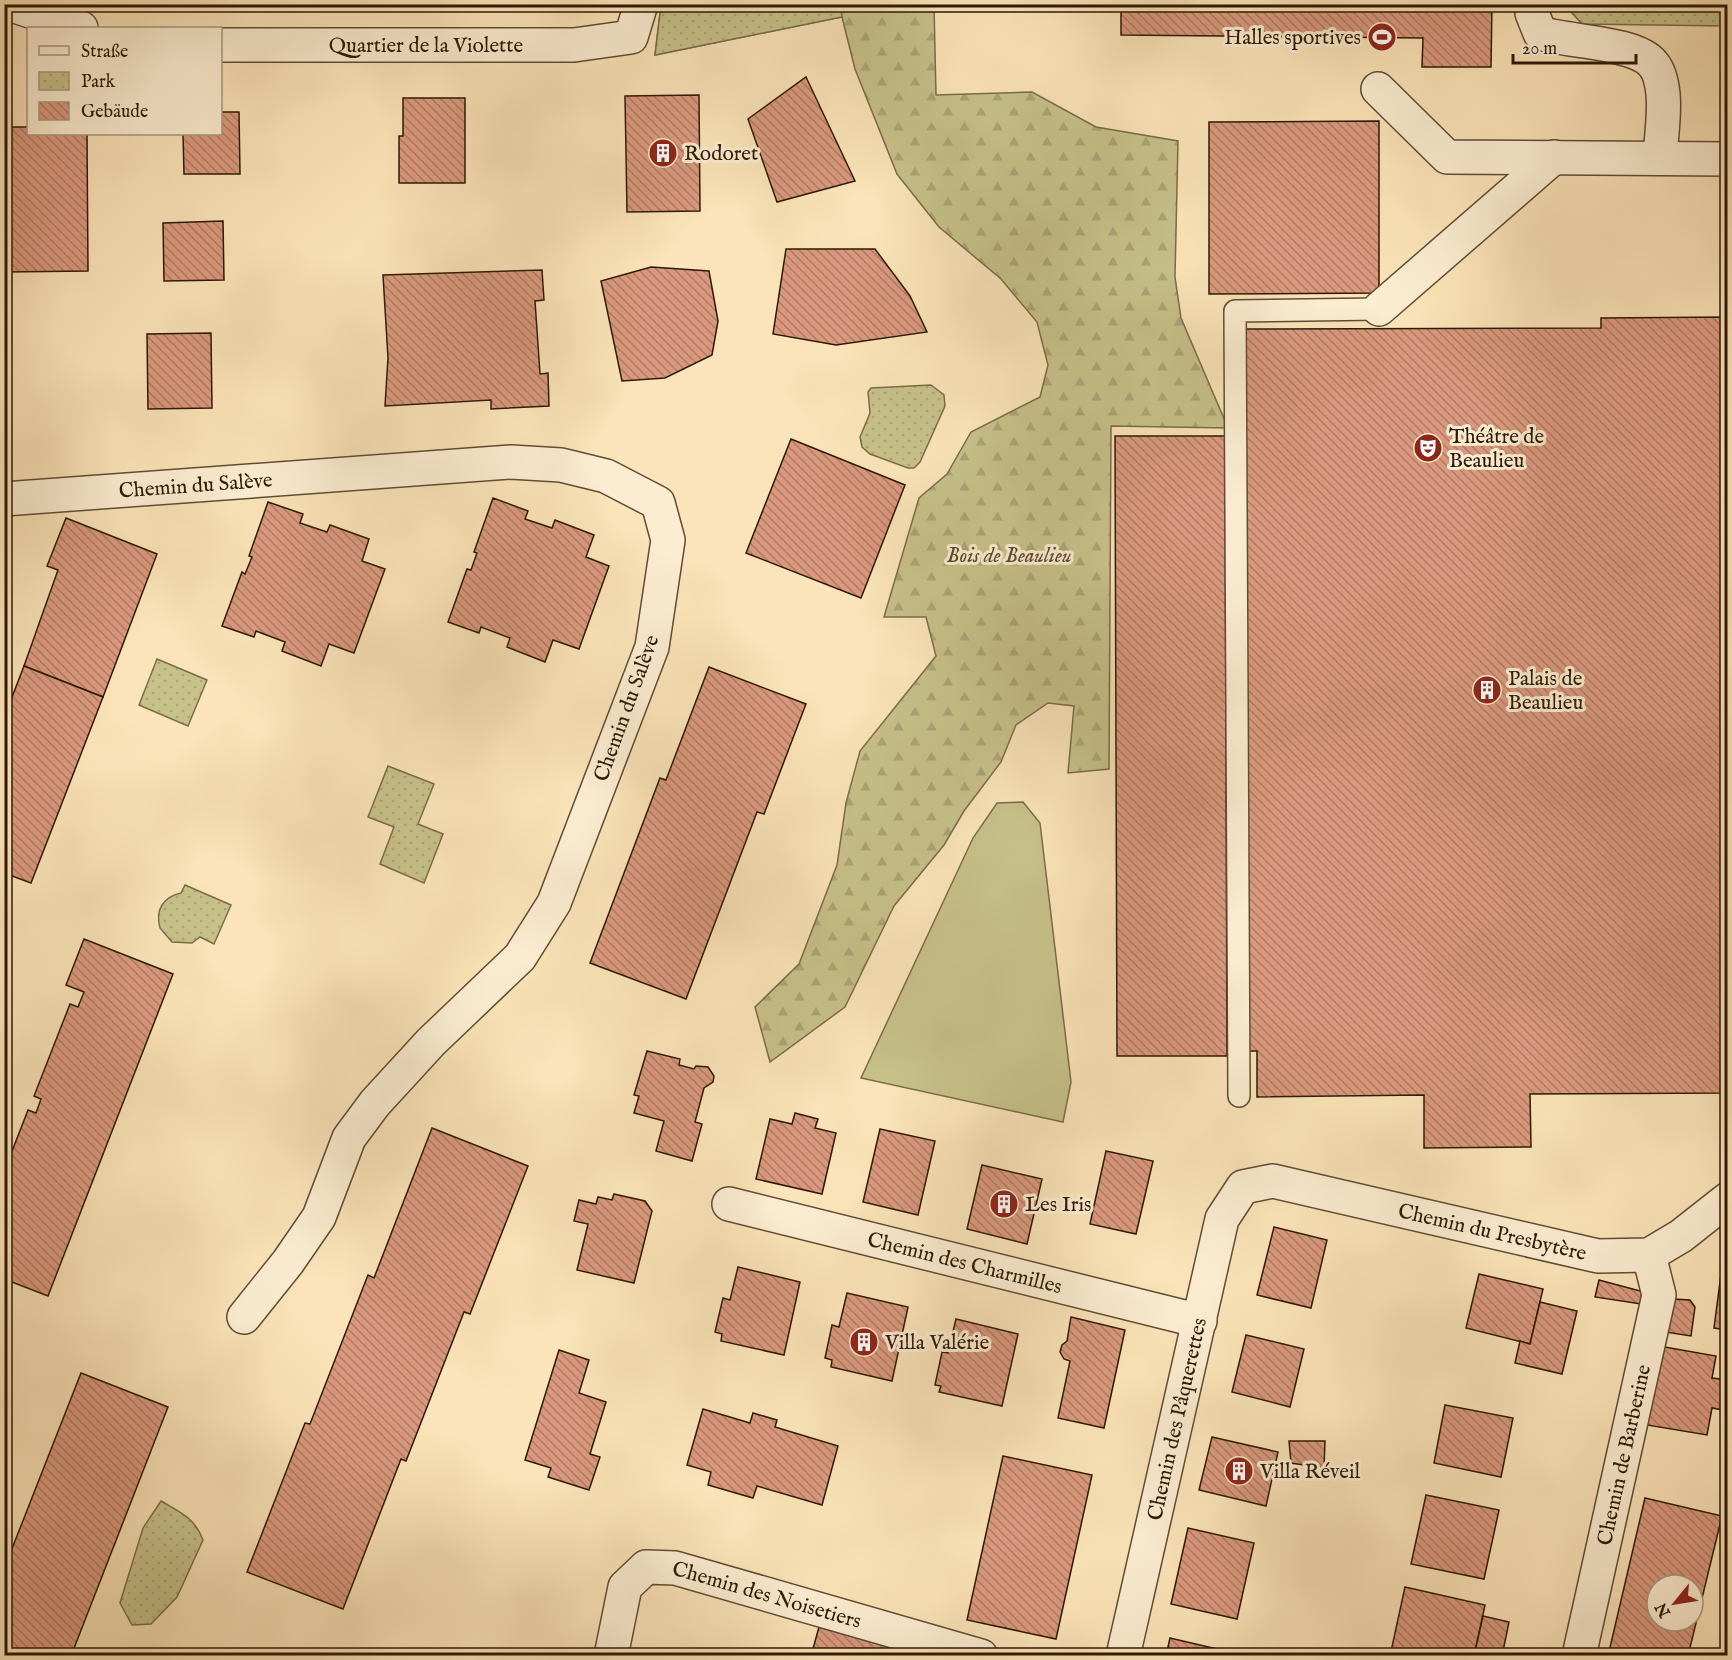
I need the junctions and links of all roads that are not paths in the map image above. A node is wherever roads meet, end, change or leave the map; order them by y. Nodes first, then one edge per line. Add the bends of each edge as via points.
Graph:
1 (9, 4) edge
2 (641, 4) edge
3 (1532, 4) edge
4 (78, 27) edge
5 (222, 45) edge
6 (1378, 89) dead end
7 (1554, 157) junction
8 (1660, 158) junction
9 (1728, 159) edge
10 (1379, 309) joint
11 (4, 499) edge
12 (1239, 1096) dead end
13 (1243, 1187) joint
14 (1728, 1199) edge
15 (729, 1204) dead end
16 (1649, 1255) junction
17 (244, 1317) dead end
18 (1200, 1322) junction
19 (611, 1656) edge
20 (981, 1656) edge
21 (1123, 1656) edge
22 (1579, 1656) edge

1 - 4 street
2 - 5 street, Quartier de la Violette via 631,37 574,45
3 - 8 street via 1540,33 1634,51 1653,62 1664,95
6 - 7 street via 1447,157
7 - 8 street
7 - 10 street
8 - 9 street
10 - 12 lane via 1235,311
11 - 17 street, Chemin du Salève via 511,462 561,465 606,476 658,503 668,540 652,647 554,903 520,957 431,1042 375,1103 349,1138 319,1217
13 - 16 street, Chemin du Presbytère via 1273,1181 1598,1256
13 - 18 street, Chemin des Pâquerettes via 1222,1219
14 - 16 street
15 - 18 street, Chemin des Charmilles
16 - 22 street, Chemin de Barberine via 1659,1295
18 - 21 street, Chemin des Pâquerettes
19 - 20 street, Chemin des Noisetiers via 626,1587 646,1566 675,1568

